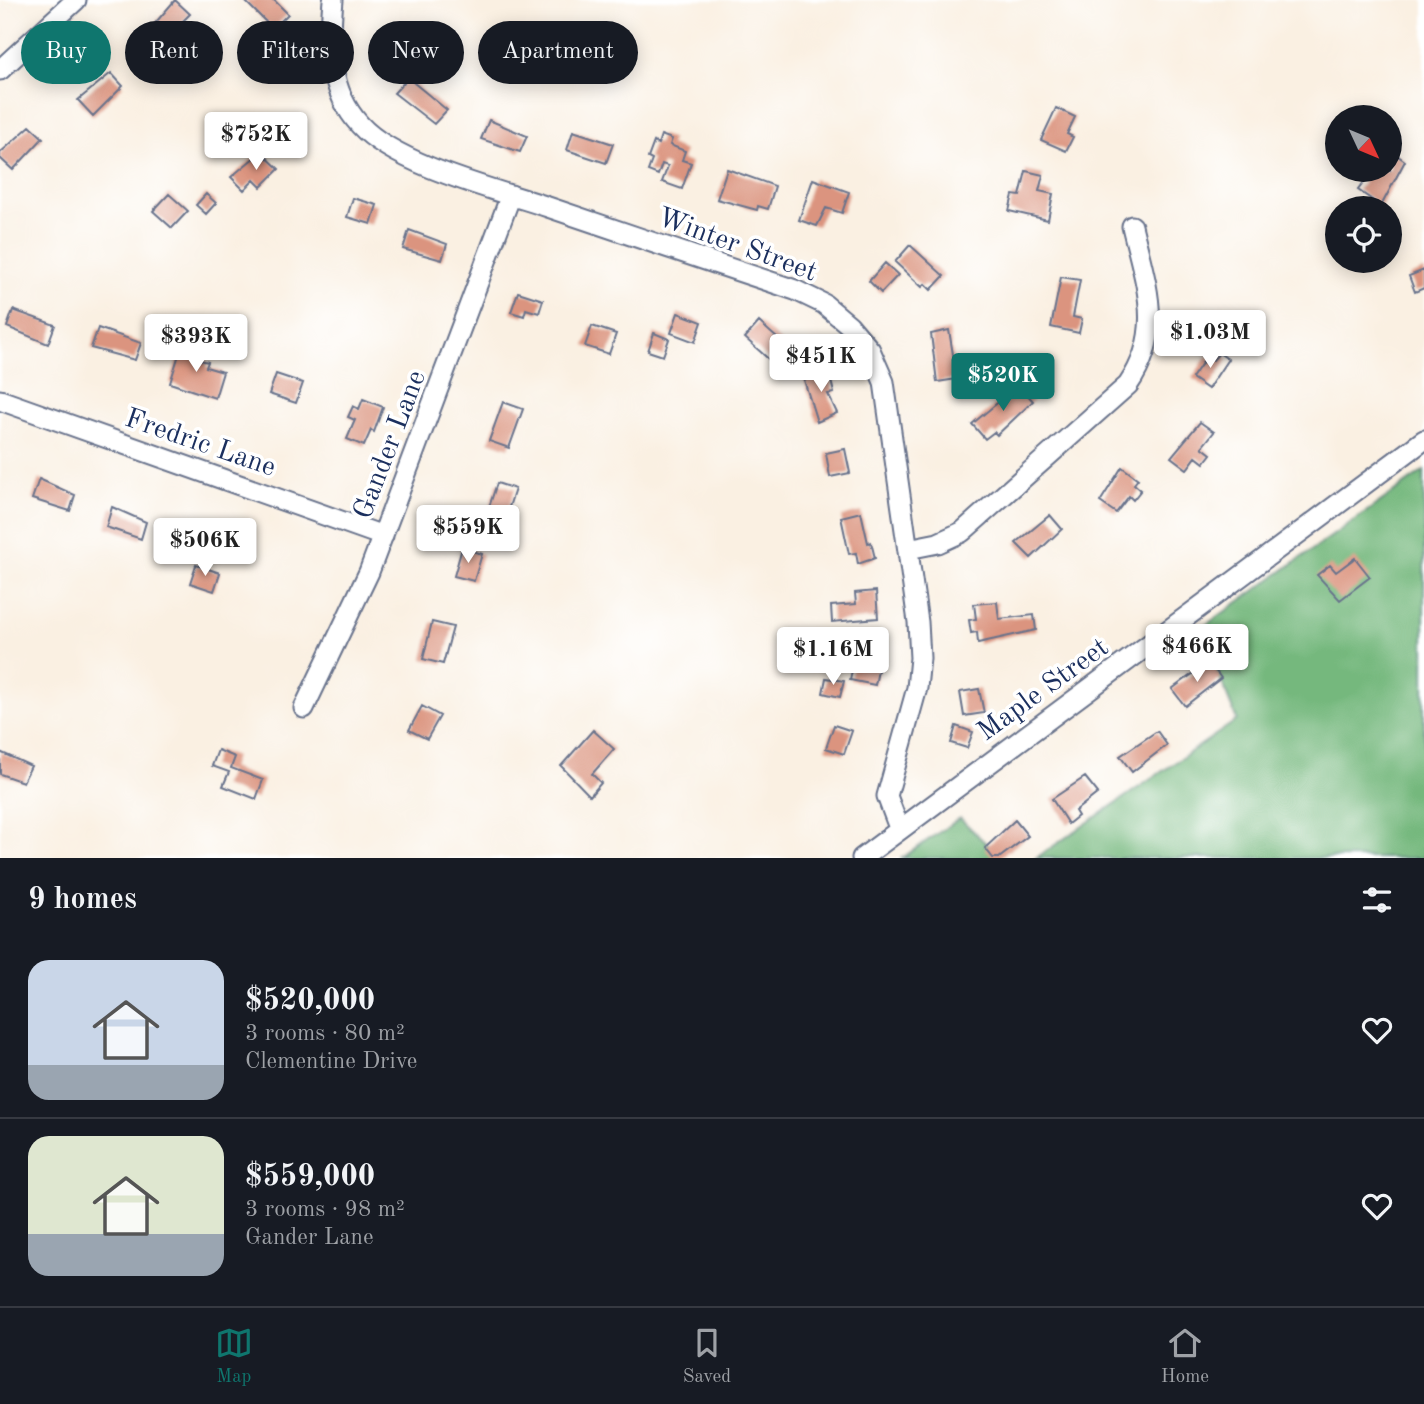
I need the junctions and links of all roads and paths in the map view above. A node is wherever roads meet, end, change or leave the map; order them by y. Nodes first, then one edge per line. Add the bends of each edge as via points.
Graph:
1 (76, 0) edge
2 (334, 0) edge
3 (0, 69) edge
4 (511, 195) junction
5 (1132, 226) dead end
6 (0, 400) edge
7 (1424, 440) edge
8 (383, 536) junction
9 (908, 549) junction
10 (304, 708) dead end
11 (899, 828) junction
12 (862, 858) edge

1 - 3 street
2 - 4 street, Winter Street via 334,75 359,124 408,158
4 - 8 street, Gander Lane
4 - 9 street, Winter Street via 795,290 838,314 870,350 884,382
5 - 9 street via 1151,322 1143,359 1128,385 962,532 939,543
6 - 8 street, Fredric Lane
7 - 11 street, Maple Street
8 - 10 street, Gander Lane
9 - 11 street, Winter Street via 920,658 914,704 887,796
11 - 12 street, Maple Street

